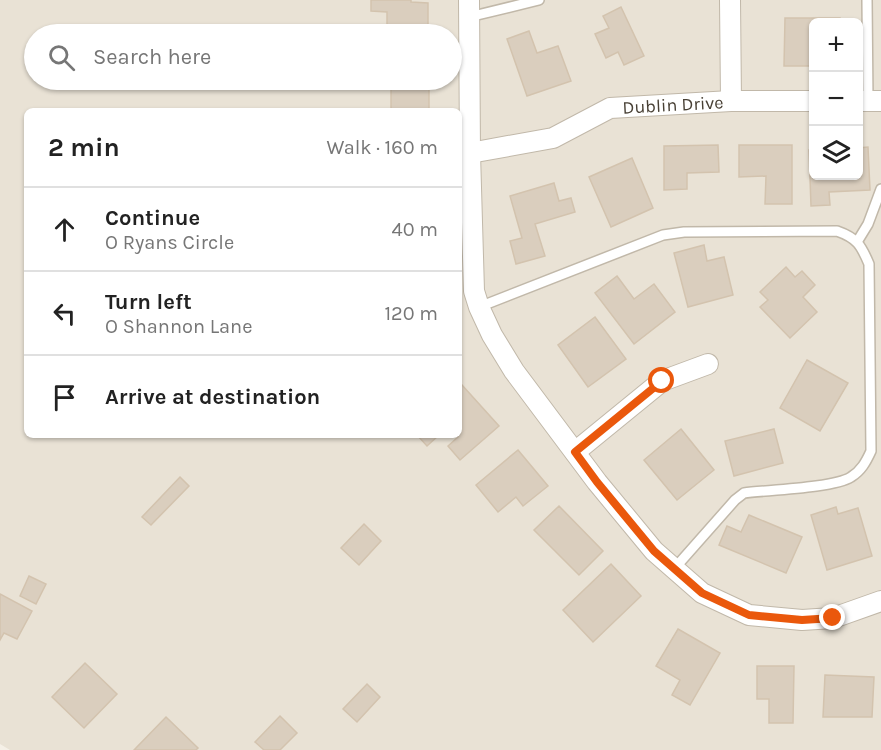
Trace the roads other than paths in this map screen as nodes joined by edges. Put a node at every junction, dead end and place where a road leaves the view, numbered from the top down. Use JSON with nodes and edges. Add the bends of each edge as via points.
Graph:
{"nodes":[{"id":1,"x":538,"y":0,"type":"edge"},
{"id":2,"x":730,"y":0,"type":"edge"},
{"id":3,"x":867,"y":0,"type":"edge"},
{"id":4,"x":469,"y":9,"type":"edge"},
{"id":5,"x":731,"y":101,"type":"junction"},
{"id":6,"x":809,"y":101,"type":"edge"},
{"id":7,"x":869,"y":101,"type":"edge"},
{"id":8,"x":470,"y":153,"type":"junction"},
{"id":9,"x":881,"y":189,"type":"edge"},
{"id":10,"x":857,"y":242,"type":"junction"},
{"id":11,"x":479,"y":307,"type":"junction"},
{"id":12,"x":708,"y":364,"type":"dead end"},
{"id":13,"x":575,"y":452,"type":"junction"},
{"id":14,"x":674,"y":569,"type":"junction"},
{"id":15,"x":881,"y":601,"type":"edge"}],
"edges":[{"from":1,"to":4,"type":"lane"},
{"from":2,"to":5,"type":"street"},
{"from":3,"to":7,"type":"lane"},
{"from":4,"to":8,"type":"street"},
{"from":5,"to":6,"type":"street","name":"Dublin Drive"},
{"from":5,"to":8,"type":"street","name":"Dublin Drive","via":[[610,108],[553,138]]},
{"from":8,"to":11,"type":"street","via":[[474,291]]},
{"from":9,"to":10,"type":"lane"},
{"from":10,"to":11,"type":"lane","via":[[837,231],[663,235]]},
{"from":10,"to":14,"type":"lane","via":[[869,264],[871,452],[864,466],[850,478],[828,484],[744,493]]},
{"from":11,"to":13,"type":"street","via":[[514,371]]},
{"from":12,"to":13,"type":"street","via":[[662,381]]},
{"from":13,"to":14,"type":"street","via":[[654,551]]},
{"from":14,"to":15,"type":"street","via":[[702,593],[749,615],[802,620],[833,618]]}]}
